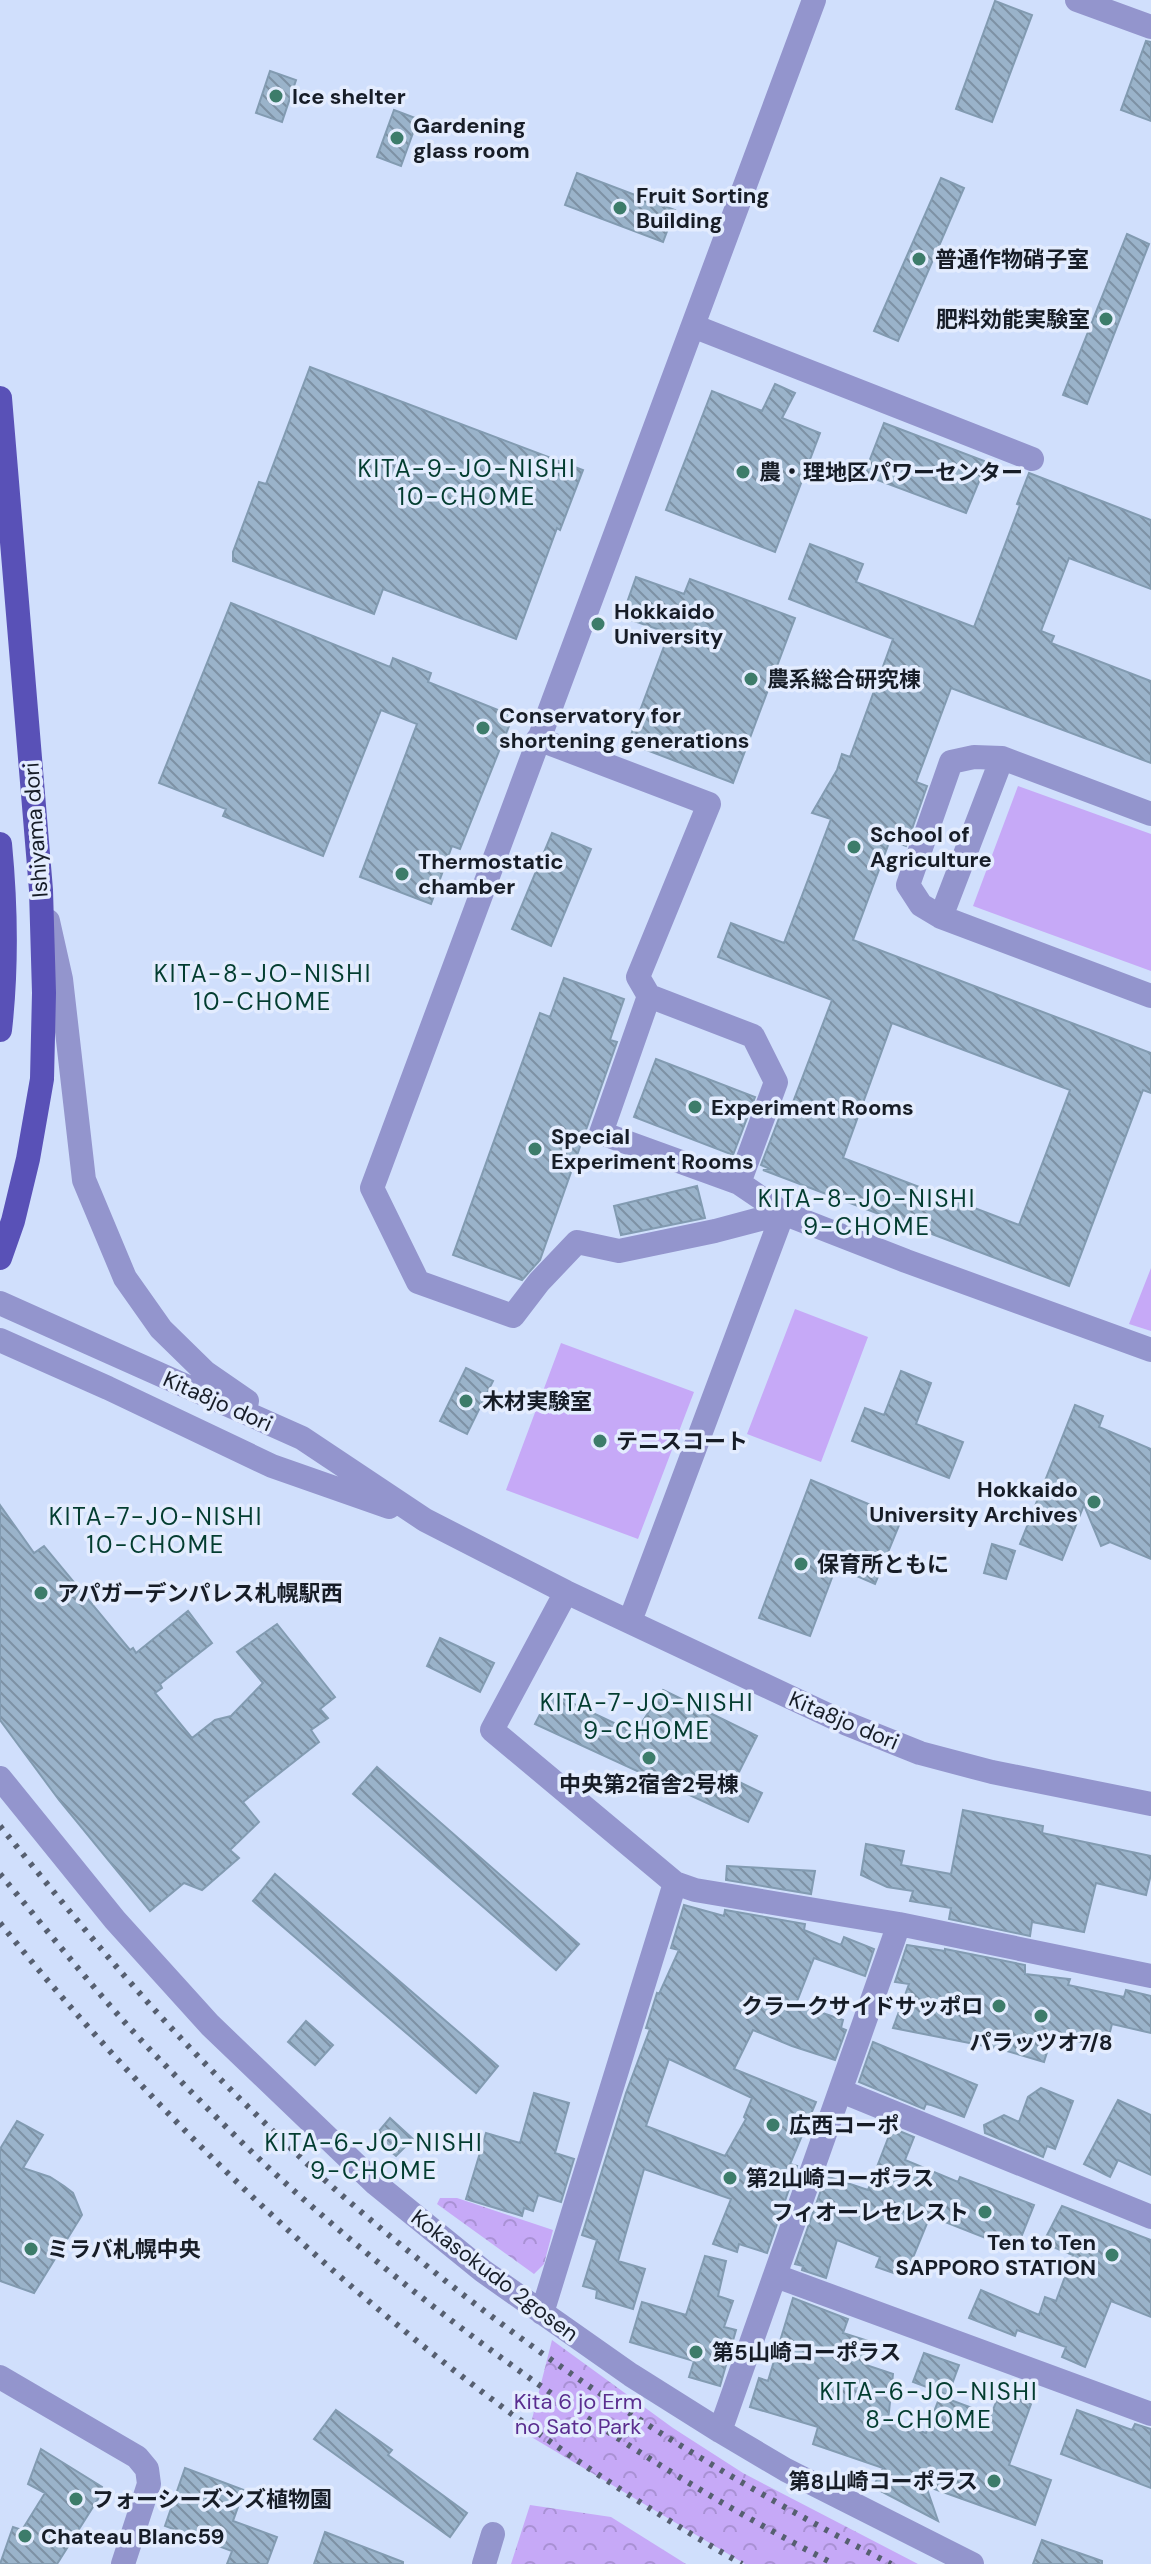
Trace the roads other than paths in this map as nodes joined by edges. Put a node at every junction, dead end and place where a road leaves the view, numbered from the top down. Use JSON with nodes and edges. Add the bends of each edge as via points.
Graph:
{"nodes":[{"id":1,"x":814,"y":0,"type":"edge"},
{"id":2,"x":1077,"y":0,"type":"edge"},
{"id":3,"x":1151,"y":27,"type":"edge"},
{"id":4,"x":693,"y":326,"type":"junction"},
{"id":5,"x":0,"y":398,"type":"edge"},
{"id":6,"x":1032,"y":459,"type":"dead end"},
{"id":7,"x":538,"y":739,"type":"junction"},
{"id":8,"x":1002,"y":758,"type":"junction"},
{"id":9,"x":1151,"y":814,"type":"edge"},
{"id":10,"x":0,"y":844,"type":"edge"},
{"id":11,"x":41,"y":890,"type":"junction"},
{"id":12,"x":941,"y":917,"type":"junction"},
{"id":13,"x":649,"y":996,"type":"junction"},
{"id":14,"x":1151,"y":996,"type":"edge"},
{"id":15,"x":0,"y":1030,"type":"edge"},
{"id":16,"x":739,"y":1183,"type":"junction"},
{"id":17,"x":783,"y":1213,"type":"junction"},
{"id":18,"x":0,"y":1258,"type":"edge"},
{"id":19,"x":0,"y":1303,"type":"edge"},
{"id":20,"x":0,"y":1340,"type":"edge"},
{"id":21,"x":1151,"y":1350,"type":"edge"},
{"id":22,"x":302,"y":1438,"type":"junction"},
{"id":23,"x":425,"y":1520,"type":"junction"},
{"id":24,"x":566,"y":1592,"type":"junction"},
{"id":25,"x":630,"y":1621,"type":"junction"},
{"id":26,"x":0,"y":1778,"type":"edge"},
{"id":27,"x":1151,"y":1804,"type":"edge"},
{"id":28,"x":675,"y":1883,"type":"junction"},
{"id":29,"x":899,"y":1924,"type":"junction"},
{"id":30,"x":1151,"y":1976,"type":"edge"},
{"id":31,"x":841,"y":2091,"type":"junction"},
{"id":32,"x":1151,"y":2217,"type":"edge"},
{"id":33,"x":776,"y":2276,"type":"junction"},
{"id":34,"x":542,"y":2313,"type":"junction"},
{"id":35,"x":0,"y":2377,"type":"edge"},
{"id":36,"x":1151,"y":2414,"type":"edge"},
{"id":37,"x":720,"y":2431,"type":"junction"},
{"id":38,"x":493,"y":2534,"type":"dead end"},
{"id":39,"x":123,"y":2564,"type":"edge"},
{"id":40,"x":484,"y":2564,"type":"edge"},
{"id":41,"x":972,"y":2564,"type":"edge"}],
"edges":[{"from":1,"to":4,"type":"street"},
{"from":2,"to":3,"type":"street"},
{"from":4,"to":6,"type":"street"},
{"from":4,"to":7,"type":"street"},
{"from":5,"to":11,"type":"main road","name":"Ishiyama dori"},
{"from":7,"to":13,"type":"street","via":[[709,804],[638,977]]},
{"from":7,"to":17,"type":"street","via":[[372,1188],[418,1282],[513,1316],[577,1242],[619,1251]]},
{"from":8,"to":9,"type":"street"},
{"from":8,"to":12,"type":"street"},
{"from":8,"to":12,"type":"street","via":[[951,762],[908,885],[921,905]]},
{"from":10,"to":15,"type":"main road","name":"Ishiyama dori","via":[[5,983]]},
{"from":11,"to":18,"type":"main road","name":"Ishiyama dori","via":[[42,1079],[28,1159]]},
{"from":11,"to":22,"type":"street","via":[[61,979],[84,1180],[125,1278],[161,1329],[205,1372]]},
{"from":12,"to":14,"type":"street"},
{"from":13,"to":16,"type":"street","via":[[753,1036],[776,1082]]},
{"from":13,"to":16,"type":"street","via":[[601,1133]]},
{"from":16,"to":17,"type":"street"},
{"from":17,"to":21,"type":"street"},
{"from":17,"to":25,"type":"street"},
{"from":19,"to":22,"type":"street","name":"Kita8jo dori"},
{"from":20,"to":23,"type":"street","name":"Kita8jo dori","via":[[272,1466]]},
{"from":22,"to":23,"type":"street","name":"Kita8jo dori"},
{"from":23,"to":24,"type":"street","name":"Kita8jo dori"},
{"from":24,"to":25,"type":"street","name":"Kita8jo dori"},
{"from":24,"to":28,"type":"street","via":[[492,1730]]},
{"from":25,"to":27,"type":"street","name":"Kita8jo dori","via":[[920,1753]]},
{"from":26,"to":34,"type":"street","name":"Kokasokudo 2gosen","via":[[115,1920],[210,2025],[376,2184]]},
{"from":28,"to":29,"type":"street"},
{"from":28,"to":34,"type":"street"},
{"from":29,"to":30,"type":"street"},
{"from":29,"to":31,"type":"street"},
{"from":31,"to":32,"type":"street"},
{"from":31,"to":33,"type":"street"},
{"from":33,"to":36,"type":"street"},
{"from":33,"to":37,"type":"street"},
{"from":34,"to":37,"type":"street","name":"Kokasokudo 2gosen"},
{"from":35,"to":39,"type":"street","via":[[137,2457],[147,2469],[149,2484]]},
{"from":37,"to":41,"type":"street","name":"Kokasokudo 2gosen"},
{"from":38,"to":40,"type":"street"}]}
